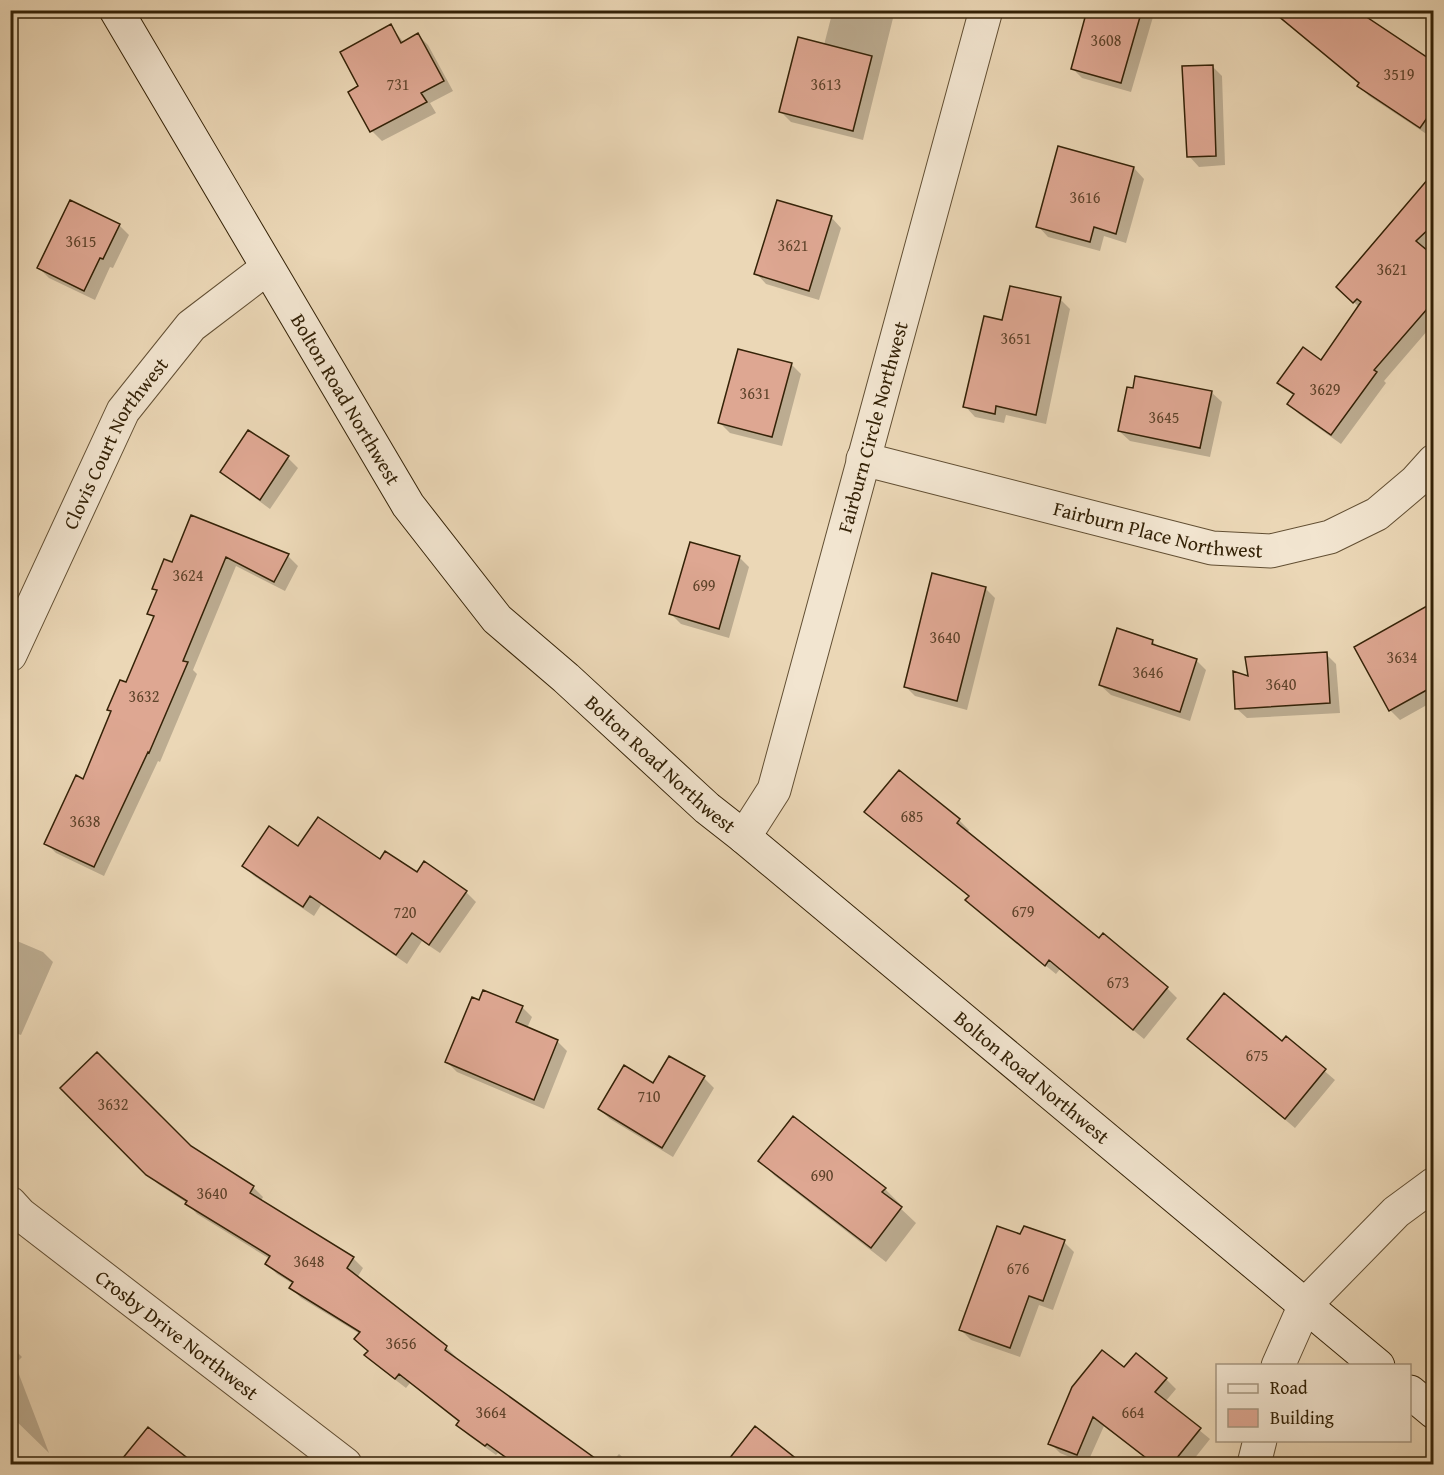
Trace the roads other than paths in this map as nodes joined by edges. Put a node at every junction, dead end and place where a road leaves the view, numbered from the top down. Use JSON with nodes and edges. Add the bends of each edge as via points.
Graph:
{"nodes":[{"id":1,"x":116,"y":10,"type":"edge"},
{"id":2,"x":986,"y":10,"type":"edge"},
{"id":3,"x":267,"y":268,"type":"junction"},
{"id":4,"x":863,"y":459,"type":"junction"},
{"id":5,"x":1434,"y":461,"type":"edge"},
{"id":6,"x":10,"y":655,"type":"edge"},
{"id":7,"x":744,"y":837,"type":"junction"},
{"id":8,"x":1434,"y":1184,"type":"edge"},
{"id":9,"x":10,"y":1203,"type":"edge"},
{"id":10,"x":1305,"y":1305,"type":"junction"},
{"id":11,"x":1278,"y":1364,"type":"edge"},
{"id":12,"x":1377,"y":1364,"type":"edge"},
{"id":13,"x":1411,"y":1393,"type":"edge"},
{"id":14,"x":1434,"y":1412,"type":"edge"},
{"id":15,"x":1260,"y":1442,"type":"edge"},
{"id":16,"x":339,"y":1463,"type":"edge"},
{"id":17,"x":1254,"y":1464,"type":"edge"}],
"edges":[{"from":1,"to":3,"type":"street","name":"Bolton Road Northwest"},
{"from":2,"to":4,"type":"street","name":"Fairburn Circle Northwest"},
{"from":3,"to":6,"type":"street","name":"Clovis Court Northwest","via":[[191,326],[123,411]]},
{"from":3,"to":7,"type":"street","name":"Bolton Road Northwest","via":[[408,505],[497,620]]},
{"from":4,"to":5,"type":"street","name":"Fairburn Place Northwest","via":[[1212,549],[1271,551],[1330,537],[1377,514]]},
{"from":4,"to":7,"type":"street","name":"Fairburn Circle Northwest","via":[[774,790]]},
{"from":7,"to":10,"type":"street","name":"Bolton Road Northwest"},
{"from":8,"to":10,"type":"street","via":[[1396,1212]]},
{"from":9,"to":16,"type":"street","name":"Crosby Drive Northwest"},
{"from":10,"to":11,"type":"street"},
{"from":10,"to":12,"type":"street","name":"Bolton Road Northwest"},
{"from":13,"to":14,"type":"street"},
{"from":15,"to":17,"type":"street"}]}
